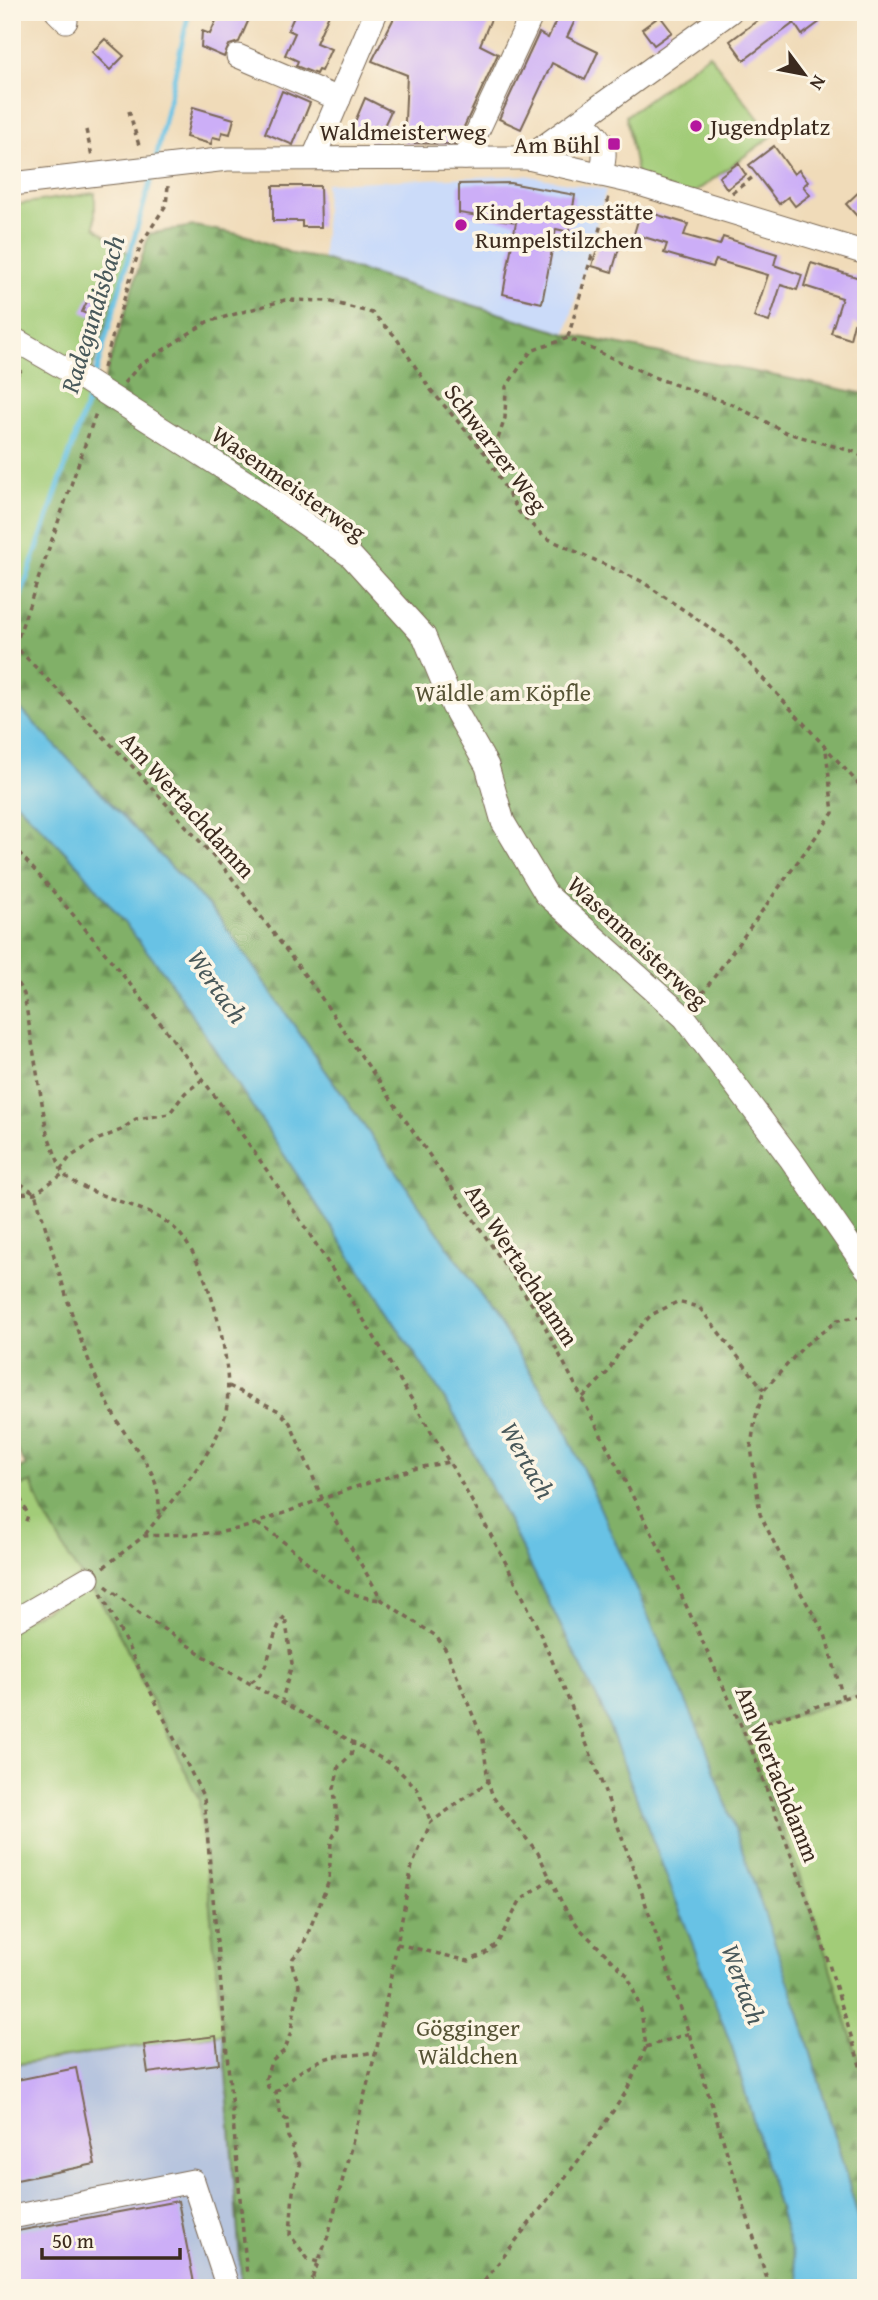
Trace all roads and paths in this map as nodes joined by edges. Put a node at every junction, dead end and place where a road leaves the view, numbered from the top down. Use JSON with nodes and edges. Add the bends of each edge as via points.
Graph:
{"nodes":[{"id":1,"x":376,"y":12,"type":"edge"},
{"id":2,"x":533,"y":12,"type":"edge"},
{"id":3,"x":730,"y":12,"type":"edge"},
{"id":4,"x":238,"y":56,"type":"dead end"},
{"id":5,"x":339,"y":99,"type":"junction"},
{"id":6,"x":129,"y":111,"type":"dead end"},
{"id":7,"x":582,"y":121,"type":"junction"},
{"id":8,"x":86,"y":130,"type":"dead end"},
{"id":9,"x":314,"y":157,"type":"junction"},
{"id":10,"x":465,"y":158,"type":"junction"},
{"id":11,"x":528,"y":158,"type":"junction"},
{"id":12,"x":156,"y":167,"type":"junction"},
{"id":13,"x":96,"y":174,"type":"junction"},
{"id":14,"x":608,"y":176,"type":"junction"},
{"id":15,"x":12,"y":184,"type":"edge"},
{"id":16,"x":866,"y":253,"type":"edge"},
{"id":17,"x":12,"y":338,"type":"edge"},
{"id":18,"x":568,"y":338,"type":"junction"},
{"id":19,"x":100,"y":390,"type":"junction"},
{"id":20,"x":485,"y":453,"type":"junction"},
{"id":21,"x":866,"y":459,"type":"edge"},
{"id":22,"x":13,"y":645,"type":"edge"},
{"id":23,"x":827,"y":748,"type":"junction"},
{"id":24,"x":866,"y":792,"type":"edge"},
{"id":25,"x":12,"y":845,"type":"edge"},
{"id":26,"x":12,"y":975,"type":"edge"},
{"id":27,"x":685,"y":1018,"type":"junction"},
{"id":28,"x":202,"y":1080,"type":"junction"},
{"id":29,"x":62,"y":1172,"type":"junction"},
{"id":30,"x":12,"y":1178,"type":"edge"},
{"id":31,"x":35,"y":1193,"type":"junction"},
{"id":32,"x":12,"y":1194,"type":"edge"},
{"id":33,"x":866,"y":1268,"type":"edge"},
{"id":34,"x":866,"y":1316,"type":"edge"},
{"id":35,"x":229,"y":1385,"type":"junction"},
{"id":36,"x":764,"y":1390,"type":"junction"},
{"id":37,"x":583,"y":1397,"type":"junction"},
{"id":38,"x":450,"y":1462,"type":"junction"},
{"id":39,"x":12,"y":1480,"type":"edge"},
{"id":40,"x":322,"y":1499,"type":"junction"},
{"id":41,"x":159,"y":1516,"type":"junction"},
{"id":42,"x":25,"y":1524,"type":"dead end"},
{"id":43,"x":257,"y":1524,"type":"junction"},
{"id":44,"x":144,"y":1536,"type":"junction"},
{"id":45,"x":88,"y":1578,"type":"junction"},
{"id":46,"x":382,"y":1600,"type":"junction"},
{"id":47,"x":12,"y":1622,"type":"edge"},
{"id":48,"x":250,"y":1683,"type":"junction"},
{"id":49,"x":866,"y":1691,"type":"edge"},
{"id":50,"x":843,"y":1698,"type":"junction"},
{"id":51,"x":282,"y":1700,"type":"junction"},
{"id":52,"x":354,"y":1743,"type":"junction"},
{"id":53,"x":750,"y":1745,"type":"junction"},
{"id":54,"x":488,"y":1782,"type":"junction"},
{"id":55,"x":431,"y":1822,"type":"junction"},
{"id":56,"x":551,"y":1878,"type":"junction"},
{"id":57,"x":397,"y":1944,"type":"junction"},
{"id":58,"x":690,"y":2033,"type":"junction"},
{"id":59,"x":646,"y":2047,"type":"junction"},
{"id":60,"x":375,"y":2051,"type":"junction"},
{"id":61,"x":866,"y":2085,"type":"edge"},
{"id":62,"x":276,"y":2092,"type":"junction"},
{"id":63,"x":12,"y":2217,"type":"edge"},
{"id":64,"x":318,"y":2262,"type":"junction"},
{"id":65,"x":313,"y":2276,"type":"junction"},
{"id":66,"x":228,"y":2288,"type":"edge"},
{"id":67,"x":248,"y":2288,"type":"edge"},
{"id":68,"x":306,"y":2288,"type":"edge"},
{"id":69,"x":314,"y":2288,"type":"edge"},
{"id":70,"x":479,"y":2288,"type":"edge"},
{"id":71,"x":769,"y":2288,"type":"edge"}],
"edges":[{"from":1,"to":5,"type":"street"},
{"from":2,"to":10,"type":"street"},
{"from":3,"to":7,"type":"street"},
{"from":4,"to":5,"type":"street"},
{"from":5,"to":9,"type":"street"},
{"from":6,"to":12,"type":"path"},
{"from":7,"to":11,"type":"street"},
{"from":7,"to":14,"type":"street","via":[[602,140]]},
{"from":8,"to":13,"type":"path"},
{"from":9,"to":10,"type":"street","name":"Waldmeisterweg"},
{"from":9,"to":12,"type":"street","name":"Waldmeisterweg"},
{"from":10,"to":11,"type":"street","name":"Waldmeisterweg"},
{"from":11,"to":14,"type":"street","name":"Waldmeisterweg"},
{"from":12,"to":13,"type":"street","name":"Waldmeisterweg"},
{"from":12,"to":19,"type":"path","via":[[166,205],[141,244]]},
{"from":13,"to":15,"type":"street","name":"Waldmeisterweg"},
{"from":14,"to":16,"type":"street","name":"Waldmeisterweg"},
{"from":14,"to":18,"type":"path"},
{"from":17,"to":19,"type":"street","name":"Wasenmeisterweg"},
{"from":18,"to":20,"type":"path","via":[[531,351],[506,387],[505,418],[497,442]]},
{"from":18,"to":21,"type":"path","via":[[656,378],[734,405],[787,433]]},
{"from":19,"to":20,"type":"path","name":"Schwarzer Weg","via":[[207,322],[285,300],[328,301],[372,313]]},
{"from":19,"to":22,"type":"path"},
{"from":19,"to":27,"type":"street","name":"Wasenmeisterweg","via":[[351,556],[424,636],[453,706],[487,766],[503,822],[546,894]]},
{"from":20,"to":23,"type":"path","name":"Schwarzer Weg","via":[[519,512],[544,537],[641,581],[728,640]]},
{"from":22,"to":37,"type":"path","name":"Am Wertachdamm","via":[[135,769],[237,885],[316,990],[538,1313]]},
{"from":23,"to":24,"type":"path","name":"Schwarzer Weg"},
{"from":23,"to":27,"type":"path","via":[[833,813]]},
{"from":25,"to":28,"type":"path","via":[[85,925]]},
{"from":26,"to":29,"type":"path","via":[[24,994],[47,1133]]},
{"from":27,"to":33,"type":"street","name":"Wasenmeisterweg"},
{"from":28,"to":29,"type":"path","via":[[169,1114],[136,1119],[99,1139],[70,1157]]},
{"from":28,"to":38,"type":"path","via":[[355,1303]]},
{"from":29,"to":31,"type":"path"},
{"from":29,"to":35,"type":"path","via":[[174,1228],[199,1263],[214,1307]]},
{"from":30,"to":31,"type":"path"},
{"from":31,"to":32,"type":"path"},
{"from":31,"to":41,"type":"path","via":[[83,1347],[114,1416],[155,1474]]},
{"from":34,"to":36,"type":"path","via":[[838,1320],[805,1345]]},
{"from":35,"to":40,"type":"path","via":[[279,1410],[290,1423]]},
{"from":35,"to":41,"type":"path","via":[[223,1421],[202,1459]]},
{"from":36,"to":37,"type":"path","via":[[699,1307],[677,1303],[651,1315]]},
{"from":36,"to":50,"type":"path","via":[[751,1447],[760,1514],[825,1634]]},
{"from":37,"to":53,"type":"path","name":"Am Wertachdamm","via":[[662,1553]]},
{"from":38,"to":40,"type":"path"},
{"from":38,"to":58,"type":"path","via":[[495,1540],[543,1640],[640,1882]]},
{"from":39,"to":42,"type":"path","via":[[29,1516]]},
{"from":40,"to":43,"type":"path"},
{"from":40,"to":46,"type":"path"},
{"from":41,"to":44,"type":"path"},
{"from":43,"to":44,"type":"path","via":[[216,1533]]},
{"from":43,"to":46,"type":"path","via":[[287,1543],[326,1580],[351,1593]]},
{"from":44,"to":45,"type":"path"},
{"from":45,"to":47,"type":"street"},
{"from":45,"to":48,"type":"path"},
{"from":45,"to":67,"type":"path","via":[[100,1591],[204,1798]]},
{"from":46,"to":54,"type":"path","via":[[436,1636],[447,1652],[483,1740]]},
{"from":48,"to":51,"type":"path"},
{"from":48,"to":51,"type":"path","via":[[264,1670],[285,1616],[292,1664]]},
{"from":49,"to":50,"type":"path"},
{"from":50,"to":53,"type":"path","via":[[764,1723],[754,1732]]},
{"from":51,"to":52,"type":"path"},
{"from":52,"to":55,"type":"path","via":[[393,1765],[417,1788]]},
{"from":52,"to":62,"type":"path","via":[[351,1755],[339,1766],[334,1789],[338,1827],[331,1841],[329,1881],[302,1948],[293,1958],[299,1985],[292,2031],[266,2078],[268,2087]]},
{"from":53,"to":61,"type":"path","name":"Am Wertachdamm","via":[[816,1922]]},
{"from":54,"to":55,"type":"path"},
{"from":54,"to":56,"type":"path","via":[[493,1797],[538,1853]]},
{"from":55,"to":57,"type":"path","via":[[412,1866]]},
{"from":56,"to":57,"type":"path","via":[[520,1901],[497,1944],[469,1961]]},
{"from":56,"to":59,"type":"path","via":[[580,1929],[628,1976],[641,2010]]},
{"from":57,"to":60,"type":"path"},
{"from":58,"to":59,"type":"path"},
{"from":58,"to":71,"type":"path"},
{"from":59,"to":70,"type":"path","via":[[626,2092],[589,2148]]},
{"from":60,"to":62,"type":"path","via":[[310,2065]]},
{"from":60,"to":64,"type":"path"},
{"from":62,"to":64,"type":"path","via":[[291,2149],[300,2165],[290,2235],[308,2259]]},
{"from":63,"to":66,"type":"street","via":[[193,2181]]},
{"from":64,"to":65,"type":"path"},
{"from":65,"to":68,"type":"path"},
{"from":65,"to":69,"type":"path"}]}
